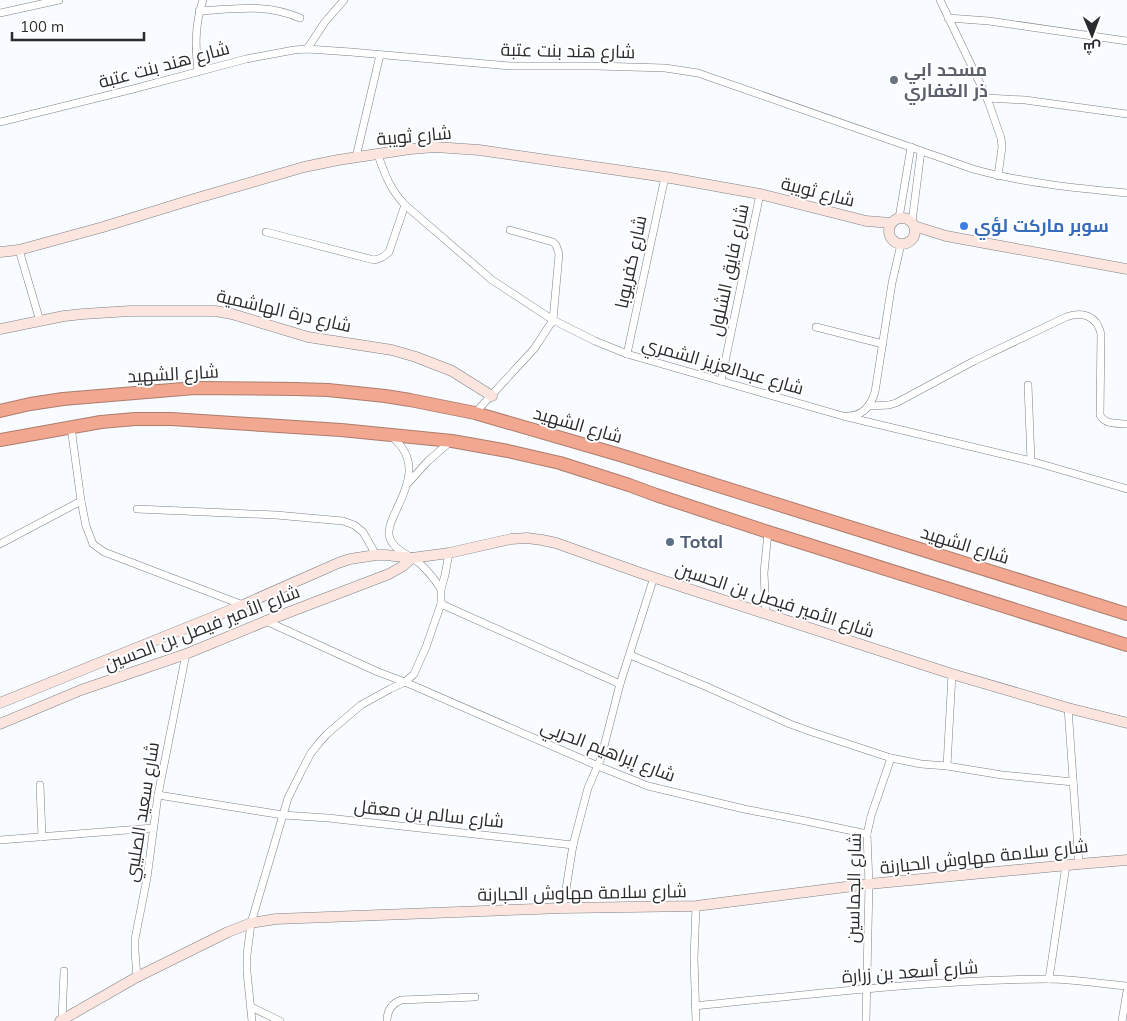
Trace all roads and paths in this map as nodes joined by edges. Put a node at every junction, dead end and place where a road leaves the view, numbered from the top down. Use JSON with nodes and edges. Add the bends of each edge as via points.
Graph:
{"nodes":[{"id":1,"x":59,"y":0,"type":"edge"},
{"id":2,"x":203,"y":0,"type":"edge"},
{"id":3,"x":344,"y":0,"type":"edge"},
{"id":4,"x":940,"y":0,"type":"edge"},
{"id":5,"x":199,"y":11,"type":"junction"},
{"id":6,"x":0,"y":13,"type":"edge"},
{"id":7,"x":300,"y":18,"type":"dead end"},
{"id":8,"x":948,"y":18,"type":"junction"},
{"id":9,"x":1127,"y":41,"type":"edge"},
{"id":10,"x":307,"y":49,"type":"junction"},
{"id":11,"x":380,"y":55,"type":"junction"},
{"id":12,"x":198,"y":71,"type":"junction"},
{"id":13,"x":987,"y":98,"type":"junction"},
{"id":14,"x":1127,"y":114,"type":"edge"},
{"id":15,"x":0,"y":122,"type":"edge"},
{"id":16,"x":911,"y":147,"type":"junction"},
{"id":17,"x":921,"y":150,"type":"junction"},
{"id":18,"x":378,"y":155,"type":"junction"},
{"id":19,"x":356,"y":157,"type":"junction"},
{"id":20,"x":998,"y":176,"type":"junction"},
{"id":21,"x":665,"y":177,"type":"junction"},
{"id":22,"x":1127,"y":193,"type":"edge"},
{"id":23,"x":760,"y":194,"type":"junction"},
{"id":24,"x":405,"y":205,"type":"junction"},
{"id":25,"x":866,"y":221,"type":"junction"},
{"id":26,"x":895,"y":221,"type":"junction"},
{"id":27,"x":913,"y":224,"type":"junction"},
{"id":28,"x":510,"y":230,"type":"dead end"},
{"id":29,"x":266,"y":232,"type":"dead end"},
{"id":30,"x":890,"y":236,"type":"junction"},
{"id":31,"x":946,"y":236,"type":"junction"},
{"id":32,"x":913,"y":239,"type":"junction"},
{"id":33,"x":901,"y":244,"type":"junction"},
{"id":34,"x":18,"y":250,"type":"junction"},
{"id":35,"x":0,"y":252,"type":"edge"},
{"id":36,"x":1127,"y":269,"type":"edge"},
{"id":37,"x":553,"y":320,"type":"junction"},
{"id":38,"x":40,"y":321,"type":"junction"},
{"id":39,"x":816,"y":327,"type":"dead end"},
{"id":40,"x":0,"y":330,"type":"edge"},
{"id":41,"x":883,"y":344,"type":"junction"},
{"id":42,"x":627,"y":354,"type":"junction"},
{"id":43,"x":721,"y":382,"type":"junction"},
{"id":44,"x":1028,"y":385,"type":"dead end"},
{"id":45,"x":492,"y":396,"type":"junction"},
{"id":46,"x":869,"y":406,"type":"junction"},
{"id":47,"x":0,"y":411,"type":"edge"},
{"id":48,"x":475,"y":413,"type":"junction"},
{"id":49,"x":843,"y":416,"type":"junction"},
{"id":50,"x":1127,"y":424,"type":"edge"},
{"id":51,"x":71,"y":427,"type":"junction"},
{"id":52,"x":390,"y":436,"type":"junction"},
{"id":53,"x":0,"y":440,"type":"edge"},
{"id":54,"x":452,"y":441,"type":"junction"},
{"id":55,"x":1031,"y":460,"type":"junction"},
{"id":56,"x":407,"y":484,"type":"junction"},
{"id":57,"x":1127,"y":489,"type":"edge"},
{"id":58,"x":81,"y":501,"type":"junction"},
{"id":59,"x":137,"y":509,"type":"dead end"},
{"id":60,"x":768,"y":532,"type":"junction"},
{"id":61,"x":0,"y":544,"type":"edge"},
{"id":62,"x":448,"y":553,"type":"junction"},
{"id":63,"x":376,"y":555,"type":"junction"},
{"id":64,"x":412,"y":558,"type":"junction"},
{"id":65,"x":654,"y":578,"type":"junction"},
{"id":66,"x":441,"y":589,"type":"junction"},
{"id":67,"x":441,"y":604,"type":"junction"},
{"id":68,"x":243,"y":605,"type":"junction"},
{"id":69,"x":766,"y":614,"type":"junction"},
{"id":70,"x":1127,"y":614,"type":"edge"},
{"id":71,"x":266,"y":621,"type":"junction"},
{"id":72,"x":1127,"y":645,"type":"edge"},
{"id":73,"x":186,"y":654,"type":"junction"},
{"id":74,"x":630,"y":655,"type":"junction"},
{"id":75,"x":952,"y":674,"type":"junction"},
{"id":76,"x":405,"y":682,"type":"junction"},
{"id":77,"x":620,"y":684,"type":"junction"},
{"id":78,"x":0,"y":703,"type":"edge"},
{"id":79,"x":1068,"y":708,"type":"junction"},
{"id":80,"x":1127,"y":723,"type":"edge"},
{"id":81,"x":0,"y":724,"type":"edge"},
{"id":82,"x":891,"y":758,"type":"junction"},
{"id":83,"x":598,"y":766,"type":"junction"},
{"id":84,"x":947,"y":766,"type":"junction"},
{"id":85,"x":1073,"y":782,"type":"junction"},
{"id":86,"x":40,"y":785,"type":"dead end"},
{"id":87,"x":158,"y":795,"type":"junction"},
{"id":88,"x":283,"y":815,"type":"junction"},
{"id":89,"x":153,"y":828,"type":"junction"},
{"id":90,"x":867,"y":834,"type":"junction"},
{"id":91,"x":42,"y":837,"type":"junction"},
{"id":92,"x":0,"y":840,"type":"edge"},
{"id":93,"x":573,"y":844,"type":"junction"},
{"id":94,"x":1127,"y":860,"type":"edge"},
{"id":95,"x":1079,"y":864,"type":"junction"},
{"id":96,"x":1066,"y":865,"type":"junction"},
{"id":97,"x":869,"y":884,"type":"junction"},
{"id":98,"x":696,"y":906,"type":"junction"},
{"id":99,"x":563,"y":908,"type":"junction"},
{"id":100,"x":251,"y":923,"type":"junction"},
{"id":101,"x":64,"y":971,"type":"dead end"},
{"id":102,"x":137,"y":977,"type":"junction"},
{"id":103,"x":1049,"y":980,"type":"junction"},
{"id":104,"x":1127,"y":986,"type":"edge"},
{"id":105,"x":868,"y":989,"type":"junction"},
{"id":106,"x":1127,"y":991,"type":"edge"},
{"id":107,"x":475,"y":997,"type":"dead end"},
{"id":108,"x":695,"y":1006,"type":"junction"},
{"id":109,"x":251,"y":1007,"type":"junction"},
{"id":110,"x":61,"y":1020,"type":"edge"},
{"id":111,"x":252,"y":1021,"type":"edge"},
{"id":112,"x":280,"y":1021,"type":"edge"},
{"id":113,"x":387,"y":1021,"type":"edge"},
{"id":114,"x":696,"y":1021,"type":"edge"},
{"id":115,"x":866,"y":1021,"type":"edge"},
{"id":116,"x":1122,"y":1021,"type":"edge"}],
"edges":[{"from":1,"to":6,"type":"street"},
{"from":2,"to":5,"type":"street"},
{"from":3,"to":10,"type":"street"},
{"from":4,"to":8,"type":"street"},
{"from":5,"to":7,"type":"street","via":[[268,8]]},
{"from":5,"to":12,"type":"street","via":[[196,37]]},
{"from":8,"to":9,"type":"street"},
{"from":8,"to":13,"type":"street"},
{"from":10,"to":11,"type":"street","name":"شارع هند بنت عتبة"},
{"from":10,"to":12,"type":"street","name":"شارع هند بنت عتبة"},
{"from":11,"to":16,"type":"street","name":"شارع هند بنت عتبة","via":[[511,66],[665,68],[698,73]]},
{"from":11,"to":19,"type":"street"},
{"from":12,"to":15,"type":"street","name":"شارع هند بنت عتبة"},
{"from":13,"to":14,"type":"street"},
{"from":13,"to":20,"type":"street","via":[[1002,142]]},
{"from":16,"to":17,"type":"street","name":"شارع هند بنت عتبة"},
{"from":16,"to":26,"type":"street"},
{"from":17,"to":20,"type":"street","name":"شارع هند بنت عتبة"},
{"from":17,"to":27,"type":"street"},
{"from":18,"to":19,"type":"street","name":"شارع ثويبة"},
{"from":18,"to":21,"type":"street","name":"شارع ثويبة","via":[[410,149],[457,148]]},
{"from":18,"to":24,"type":"street","name":"شارع عبدالعزيز الشمري","via":[[389,184]]},
{"from":19,"to":34,"type":"street","name":"شارع ثويبة","via":[[304,167]]},
{"from":20,"to":22,"type":"street","name":"شارع هند بنت عتبة"},
{"from":21,"to":23,"type":"street","name":"شارع ثويبة"},
{"from":21,"to":42,"type":"street","name":"شارع كفريوبا"},
{"from":23,"to":25,"type":"street","name":"شارع ثويبة"},
{"from":23,"to":43,"type":"street","name":"شارع فايق الشلول"},
{"from":24,"to":29,"type":"street","via":[[389,252],[374,260]]},
{"from":24,"to":37,"type":"street","name":"شارع عبدالعزيز الشمري","via":[[492,280]]},
{"from":25,"to":26,"type":"street","name":"شارع ثويبة"},
{"from":25,"to":30,"type":"street","name":"شارع ثويبة"},
{"from":26,"to":27,"type":"street","via":[[904,218]]},
{"from":26,"to":30,"type":"street","via":[[889,227]]},
{"from":27,"to":31,"type":"street"},
{"from":27,"to":32,"type":"street","via":[[916,230]]},
{"from":28,"to":37,"type":"street","via":[[556,245],[559,254]]},
{"from":30,"to":33,"type":"street"},
{"from":31,"to":32,"type":"street"},
{"from":31,"to":36,"type":"street"},
{"from":32,"to":33,"type":"street"},
{"from":33,"to":41,"type":"street"},
{"from":34,"to":35,"type":"street","name":"شارع ثويبة"},
{"from":34,"to":38,"type":"street"},
{"from":37,"to":42,"type":"street","name":"شارع عبدالعزيز الشمري"},
{"from":37,"to":45,"type":"street","via":[[534,349]]},
{"from":38,"to":40,"type":"street","name":"شارع درة الهاشمية"},
{"from":38,"to":45,"type":"street","name":"شارع درة الهاشمية","via":[[106,312],[224,312],[308,337],[416,356],[452,371]]},
{"from":39,"to":41,"type":"street"},
{"from":41,"to":46,"type":"street","via":[[875,392]]},
{"from":42,"to":43,"type":"street","name":"شارع عبدالعزيز الشمري"},
{"from":43,"to":49,"type":"street","name":"شارع عبدالعزيز الشمري"},
{"from":44,"to":55,"type":"street"},
{"from":45,"to":48,"type":"street"},
{"from":46,"to":49,"type":"street","via":[[853,416]]},
{"from":46,"to":50,"type":"street","via":[[896,403],[1066,316],[1078,314],[1091,318],[1100,329],[1101,418]]},
{"from":47,"to":48,"type":"highway","name":"شارع الشهيد","via":[[63,399],[232,388],[361,393]]},
{"from":48,"to":70,"type":"highway","name":"شارع الشهيد","via":[[657,466]]},
{"from":49,"to":55,"type":"street","name":"شارع عبدالعزيز الشمري"},
{"from":51,"to":52,"type":"highway","via":[[101,422],[171,419]]},
{"from":51,"to":53,"type":"highway"},
{"from":51,"to":58,"type":"street"},
{"from":52,"to":54,"type":"highway"},
{"from":52,"to":56,"type":"street","via":[[399,443],[409,462]]},
{"from":54,"to":56,"type":"street"},
{"from":54,"to":60,"type":"highway","via":[[560,463]]},
{"from":55,"to":57,"type":"street","name":"شارع عبدالعزيز الشمري"},
{"from":56,"to":64,"type":"street","via":[[389,531],[395,546]]},
{"from":58,"to":61,"type":"street"},
{"from":58,"to":68,"type":"street","via":[[89,536],[100,550]]},
{"from":59,"to":63,"type":"street","via":[[343,521],[363,532]]},
{"from":60,"to":69,"type":"street","via":[[764,573]]},
{"from":60,"to":72,"type":"highway"},
{"from":62,"to":64,"type":"street","name":"شارع الأمير فيصل بن الحسين"},
{"from":62,"to":65,"type":"street","name":"شارع الأمير فيصل بن الحسين","via":[[511,538],[527,538],[556,543]]},
{"from":62,"to":66,"type":"street"},
{"from":63,"to":64,"type":"street","name":"شارع الأمير فيصل بن الحسين"},
{"from":63,"to":68,"type":"street","name":"شارع الأمير فيصل بن الحسين","via":[[332,565]]},
{"from":64,"to":66,"type":"street"},
{"from":64,"to":71,"type":"street","name":"شارع الأمير فيصل بن الحسين","via":[[389,574]]},
{"from":65,"to":69,"type":"street","name":"شارع الأمير فيصل بن الحسين"},
{"from":65,"to":74,"type":"street"},
{"from":66,"to":67,"type":"street"},
{"from":67,"to":76,"type":"street","via":[[420,663]]},
{"from":67,"to":77,"type":"street"},
{"from":68,"to":78,"type":"street","name":"شارع الأمير فيصل بن الحسين"},
{"from":69,"to":75,"type":"street","name":"شارع الأمير فيصل بن الحسين"},
{"from":71,"to":73,"type":"street","name":"شارع الأمير فيصل بن الحسين"},
{"from":71,"to":76,"type":"street","name":"شارع إبراهيم الحربي"},
{"from":73,"to":81,"type":"street","name":"شارع الأمير فيصل بن الحسين","via":[[81,690]]},
{"from":73,"to":87,"type":"street","name":"شارع سعيد الصليبي"},
{"from":74,"to":77,"type":"street"},
{"from":74,"to":82,"type":"street","via":[[771,716]]},
{"from":75,"to":79,"type":"street","name":"شارع الأمير فيصل بن الحسين"},
{"from":75,"to":84,"type":"street"},
{"from":76,"to":83,"type":"street","name":"شارع إبراهيم الحربي"},
{"from":76,"to":88,"type":"street","via":[[361,705],[323,738],[302,770]]},
{"from":77,"to":83,"type":"street"},
{"from":79,"to":80,"type":"street","name":"شارع الأمير فيصل بن الحسين"},
{"from":79,"to":85,"type":"street"},
{"from":82,"to":84,"type":"street"},
{"from":82,"to":90,"type":"street","name":"شارع الجماسين"},
{"from":83,"to":90,"type":"street","name":"شارع إبراهيم الحربي","via":[[648,786],[694,798]]},
{"from":83,"to":93,"type":"street","via":[[588,788]]},
{"from":84,"to":85,"type":"street","via":[[1002,776]]},
{"from":85,"to":95,"type":"street"},
{"from":86,"to":91,"type":"street"},
{"from":87,"to":88,"type":"street","name":"شارع سالم بن معقل"},
{"from":87,"to":89,"type":"street","name":"شارع سعيد الصليبي"},
{"from":88,"to":93,"type":"street","name":"شارع سالم بن معقل"},
{"from":88,"to":100,"type":"street"},
{"from":89,"to":91,"type":"street"},
{"from":89,"to":102,"type":"street","name":"شارع سعيد الصليبي","via":[[136,939]]},
{"from":90,"to":97,"type":"street","name":"شارع الجماسين"},
{"from":91,"to":92,"type":"street"},
{"from":93,"to":99,"type":"street"},
{"from":94,"to":95,"type":"street","name":"شارع سلامة مهاوش الحبارنة"},
{"from":95,"to":96,"type":"street","name":"شارع سلامة مهاوش الحبارنة"},
{"from":96,"to":97,"type":"street","name":"شارع سلامة مهاوش الحبارنة"},
{"from":96,"to":103,"type":"street"},
{"from":97,"to":98,"type":"street","name":"شارع سلامة مهاوش الحبارنة"},
{"from":97,"to":105,"type":"street","name":"شارع الجماسين"},
{"from":98,"to":99,"type":"street","name":"شارع سلامة مهاوش الحبارنة"},
{"from":98,"to":108,"type":"street"},
{"from":99,"to":100,"type":"street","name":"شارع سلامة مهاوش الحبارنة","via":[[276,919]]},
{"from":100,"to":102,"type":"street","name":"شارع سلامة مهاوش الحبارنة"},
{"from":100,"to":109,"type":"street","via":[[247,972]]},
{"from":101,"to":110,"type":"street"},
{"from":102,"to":110,"type":"street","name":"شارع سلامة مهاوش الحبارنة"},
{"from":103,"to":104,"type":"street","name":"شارع أسعد بن زرارة"},
{"from":103,"to":105,"type":"street","name":"شارع أسعد بن زرارة"},
{"from":105,"to":108,"type":"street","name":"شارع أسعد بن زرارة"},
{"from":105,"to":115,"type":"street","name":"شارع الجماسين"},
{"from":106,"to":116,"type":"street"},
{"from":107,"to":113,"type":"street","via":[[400,1000],[389,1009]]},
{"from":108,"to":114,"type":"street"},
{"from":109,"to":111,"type":"street"},
{"from":109,"to":112,"type":"street"}]}
